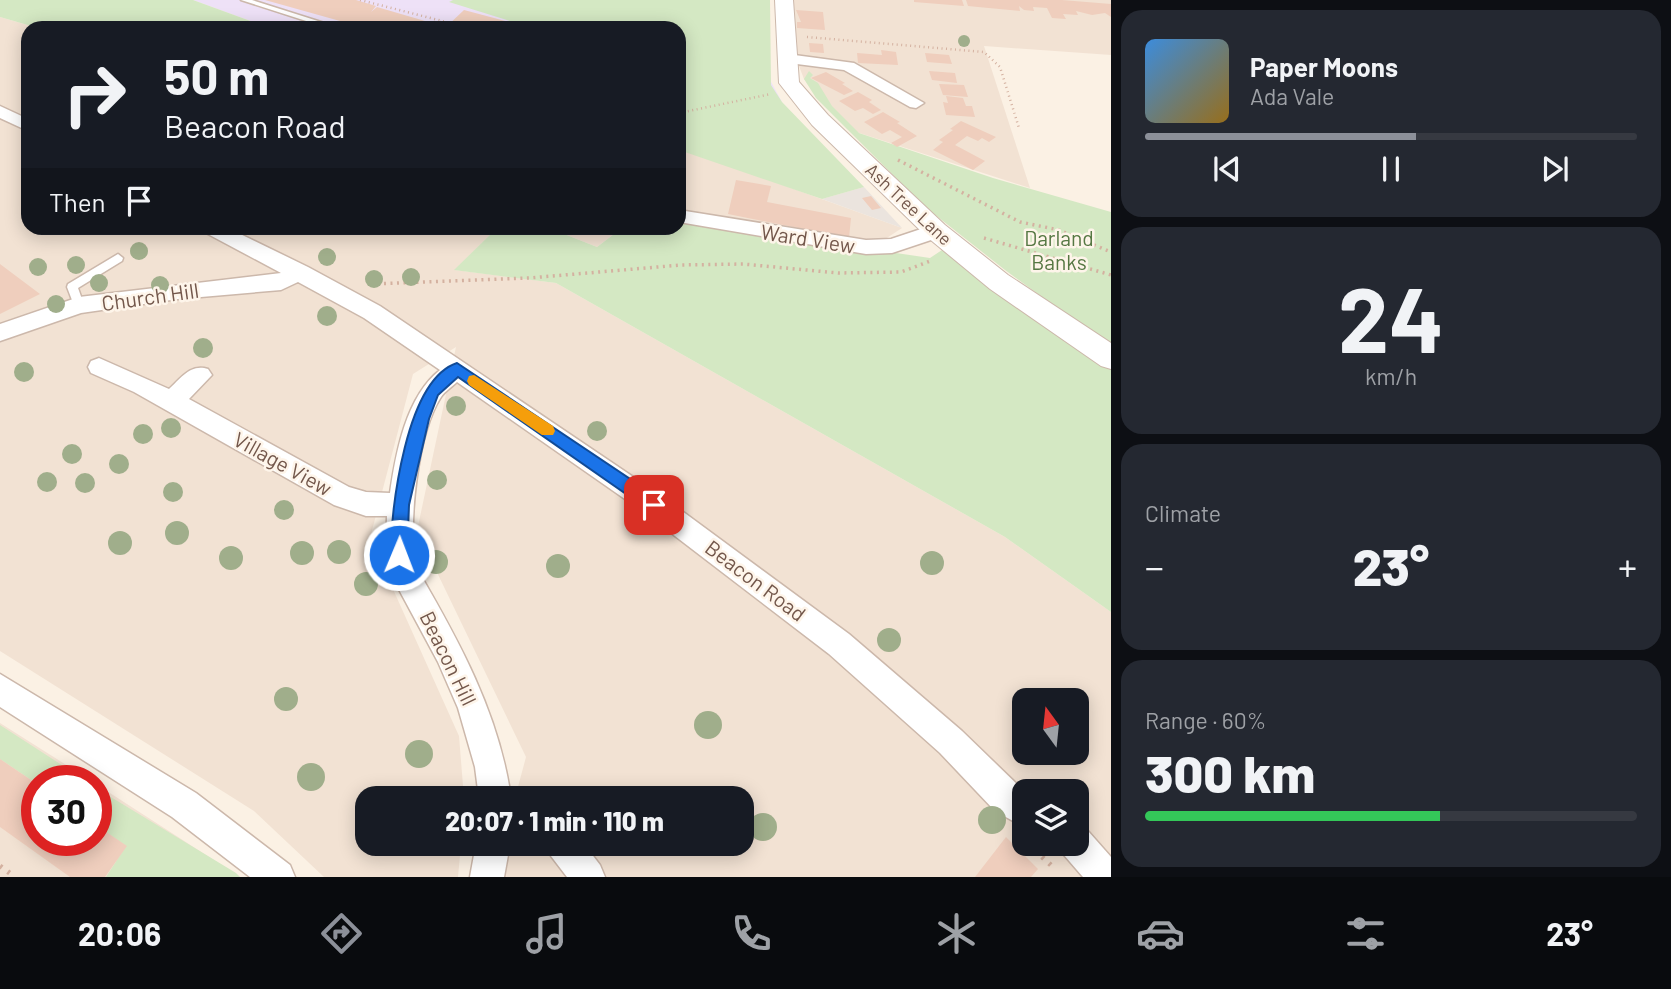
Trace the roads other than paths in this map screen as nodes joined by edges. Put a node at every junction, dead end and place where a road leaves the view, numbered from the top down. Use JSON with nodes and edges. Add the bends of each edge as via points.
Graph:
{"nodes":[{"id":1,"x":245,"y":0,"type":"edge"},
{"id":2,"x":784,"y":0,"type":"edge"},
{"id":3,"x":313,"y":21,"type":"edge"},
{"id":4,"x":786,"y":47,"type":"junction"},
{"id":5,"x":916,"y":103,"type":"dead end"},
{"id":6,"x":0,"y":111,"type":"edge"},
{"id":7,"x":21,"y":122,"type":"edge"},
{"id":8,"x":686,"y":217,"type":"edge"},
{"id":9,"x":936,"y":232,"type":"junction"},
{"id":10,"x":227,"y":235,"type":"edge"},
{"id":11,"x":118,"y":258,"type":"dead end"},
{"id":12,"x":301,"y":272,"type":"junction"},
{"id":13,"x":79,"y":305,"type":"junction"},
{"id":14,"x":0,"y":333,"type":"edge"},
{"id":15,"x":1111,"y":358,"type":"edge"},
{"id":16,"x":99,"y":367,"type":"dead end"},
{"id":17,"x":457,"y":369,"type":"junction"},
{"id":18,"x":200,"y":375,"type":"dead end"},
{"id":19,"x":172,"y":401,"type":"junction"},
{"id":20,"x":401,"y":505,"type":"junction"},
{"id":21,"x":0,"y":689,"type":"edge"},
{"id":22,"x":493,"y":786,"type":"edge"},
{"id":23,"x":1012,"y":802,"type":"edge"},
{"id":24,"x":491,"y":856,"type":"edge"},
{"id":25,"x":572,"y":856,"type":"edge"},
{"id":26,"x":1087,"y":856,"type":"edge"},
{"id":27,"x":278,"y":877,"type":"edge"},
{"id":28,"x":487,"y":877,"type":"edge"},
{"id":29,"x":588,"y":877,"type":"edge"},
{"id":30,"x":1106,"y":877,"type":"edge"}],
"edges":[{"from":1,"to":3,"type":"lane"},
{"from":2,"to":4,"type":"street","name":"Ash Tree Lane"},
{"from":4,"to":5,"type":"street","via":[[848,66]]},
{"from":4,"to":9,"type":"street","name":"Ash Tree Lane","via":[[789,83],[820,120]]},
{"from":6,"to":7,"type":"street"},
{"from":8,"to":9,"type":"street","name":"Ward View","via":[[866,247],[892,246]]},
{"from":9,"to":15,"type":"street","name":"Ash Tree Lane","via":[[999,282]]},
{"from":10,"to":12,"type":"street","name":"Beacon Road"},
{"from":11,"to":13,"type":"lane","via":[[72,287]]},
{"from":12,"to":13,"type":"street","name":"Church Hill","via":[[281,282]]},
{"from":12,"to":17,"type":"street","name":"Beacon Road","via":[[372,312]]},
{"from":13,"to":14,"type":"street","name":"Church Hill"},
{"from":16,"to":19,"type":"street","name":"Village View"},
{"from":17,"to":20,"type":"street","name":"Beacon Hill","via":[[428,398]]},
{"from":17,"to":23,"type":"street","name":"Beacon Road","via":[[792,606],[895,692]]},
{"from":18,"to":19,"type":"street"},
{"from":19,"to":20,"type":"street","name":"Village View","via":[[344,497],[366,504]]},
{"from":20,"to":22,"type":"street","name":"Beacon Hill","via":[[400,564],[468,689],[487,747]]},
{"from":21,"to":27,"type":"street","via":[[184,806]]},
{"from":24,"to":28,"type":"street"},
{"from":25,"to":29,"type":"street"},
{"from":26,"to":30,"type":"street"}]}
